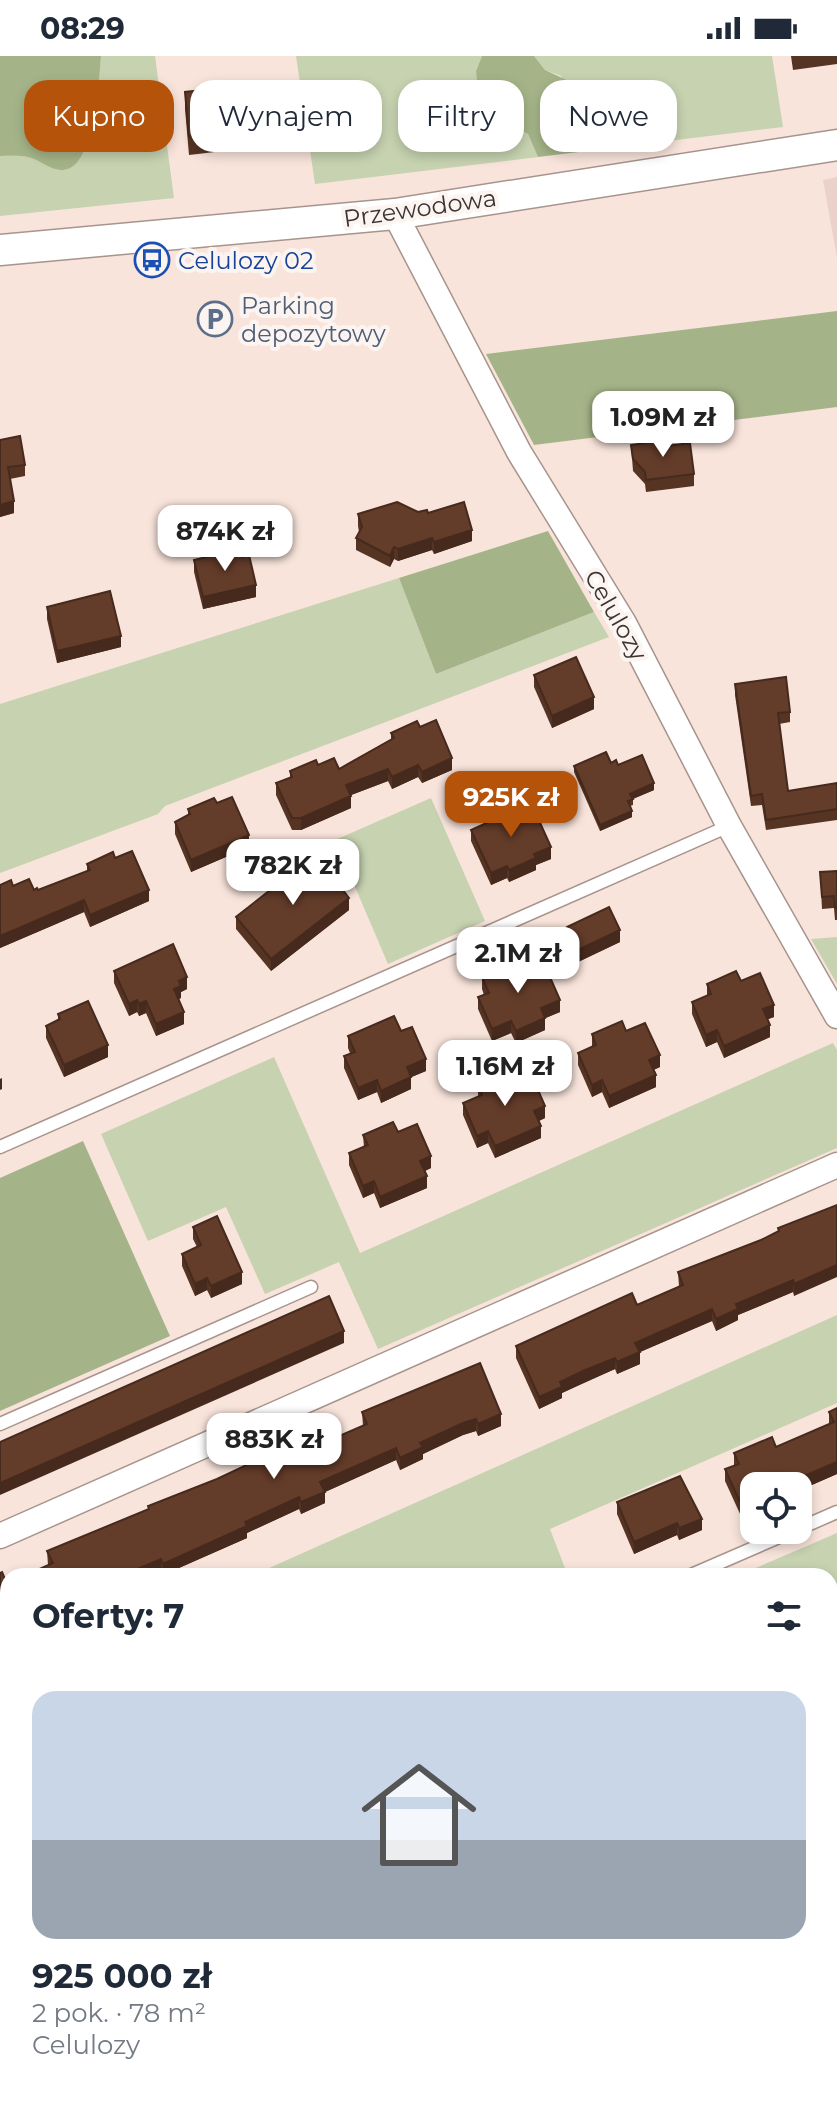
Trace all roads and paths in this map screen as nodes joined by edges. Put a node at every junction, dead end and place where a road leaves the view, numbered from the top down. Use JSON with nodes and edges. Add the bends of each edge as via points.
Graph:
{"nodes":[{"id":1,"x":837,"y":145,"type":"edge"},
{"id":2,"x":395,"y":214,"type":"junction"},
{"id":3,"x":0,"y":250,"type":"edge"},
{"id":4,"x":729,"y":826,"type":"junction"},
{"id":5,"x":837,"y":1016,"type":"edge"},
{"id":6,"x":0,"y":1147,"type":"edge"},
{"id":7,"x":837,"y":1165,"type":"edge"},
{"id":8,"x":311,"y":1287,"type":"dead end"},
{"id":9,"x":0,"y":1424,"type":"edge"},
{"id":10,"x":837,"y":1512,"type":"edge"},
{"id":11,"x":812,"y":1523,"type":"edge"},
{"id":12,"x":0,"y":1536,"type":"edge"},
{"id":13,"x":763,"y":1544,"type":"edge"},
{"id":14,"x":707,"y":1568,"type":"edge"}],
"edges":[{"from":1,"to":2,"type":"street","name":"Przewodowa"},
{"from":2,"to":3,"type":"street","name":"Przewodowa"},
{"from":2,"to":4,"type":"street","name":"Celulozy","via":[[519,452],[624,623]]},
{"from":4,"to":5,"type":"street","name":"Celulozy"},
{"from":4,"to":6,"type":"lane"},
{"from":7,"to":12,"type":"street"},
{"from":8,"to":9,"type":"lane"},
{"from":10,"to":11,"type":"lane"},
{"from":13,"to":14,"type":"lane"}]}
